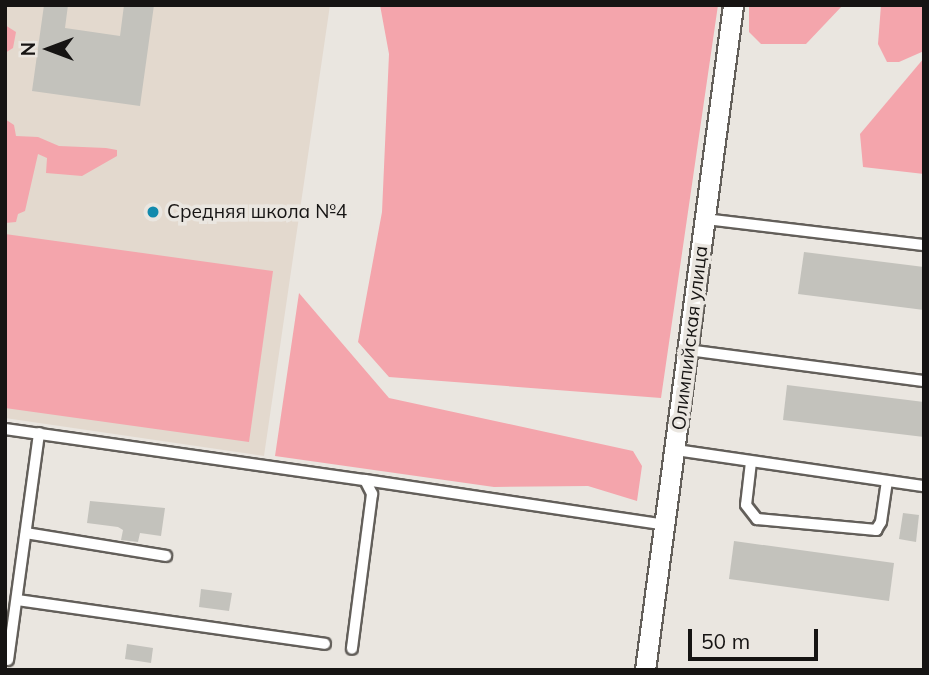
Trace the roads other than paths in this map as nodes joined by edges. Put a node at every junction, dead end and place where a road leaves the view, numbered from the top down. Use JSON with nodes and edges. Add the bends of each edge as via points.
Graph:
{"nodes":[{"id":1,"x":733,"y":5,"type":"edge"},
{"id":2,"x":705,"y":219,"type":"junction"},
{"id":3,"x":924,"y":245,"type":"edge"},
{"id":4,"x":688,"y":350,"type":"junction"},
{"id":5,"x":924,"y":381,"type":"edge"},
{"id":6,"x":5,"y":429,"type":"edge"},
{"id":7,"x":40,"y":433,"type":"junction"},
{"id":8,"x":676,"y":450,"type":"junction"},
{"id":9,"x":751,"y":462,"type":"junction"},
{"id":10,"x":365,"y":480,"type":"junction"},
{"id":11,"x":887,"y":481,"type":"junction"},
{"id":12,"x":924,"y":486,"type":"edge"},
{"id":13,"x":666,"y":525,"type":"junction"},
{"id":14,"x":26,"y":533,"type":"junction"},
{"id":15,"x":166,"y":556,"type":"dead end"},
{"id":16,"x":17,"y":600,"type":"junction"},
{"id":17,"x":325,"y":644,"type":"dead end"},
{"id":18,"x":352,"y":649,"type":"dead end"},
{"id":19,"x":8,"y":660,"type":"dead end"},
{"id":20,"x":645,"y":670,"type":"edge"}],
"edges":[{"from":1,"to":2,"type":"street","name":"Олимпийская улица"},
{"from":2,"to":3,"type":"lane"},
{"from":2,"to":4,"type":"street","name":"Олимпийская улица"},
{"from":4,"to":5,"type":"lane"},
{"from":4,"to":8,"type":"street","name":"Олимпийская улица"},
{"from":6,"to":7,"type":"lane"},
{"from":7,"to":10,"type":"lane"},
{"from":7,"to":14,"type":"lane"},
{"from":8,"to":9,"type":"lane"},
{"from":8,"to":13,"type":"street","name":"Олимпийская улица"},
{"from":9,"to":11,"type":"lane"},
{"from":9,"to":11,"type":"lane","via":[[746,505],[757,519],[876,530]]},
{"from":10,"to":13,"type":"lane"},
{"from":10,"to":18,"type":"lane","via":[[372,494]]},
{"from":11,"to":12,"type":"lane"},
{"from":13,"to":20,"type":"street","name":"Олимпийская улица"},
{"from":14,"to":15,"type":"lane"},
{"from":14,"to":16,"type":"lane"},
{"from":16,"to":17,"type":"lane"},
{"from":16,"to":19,"type":"lane"}]}
